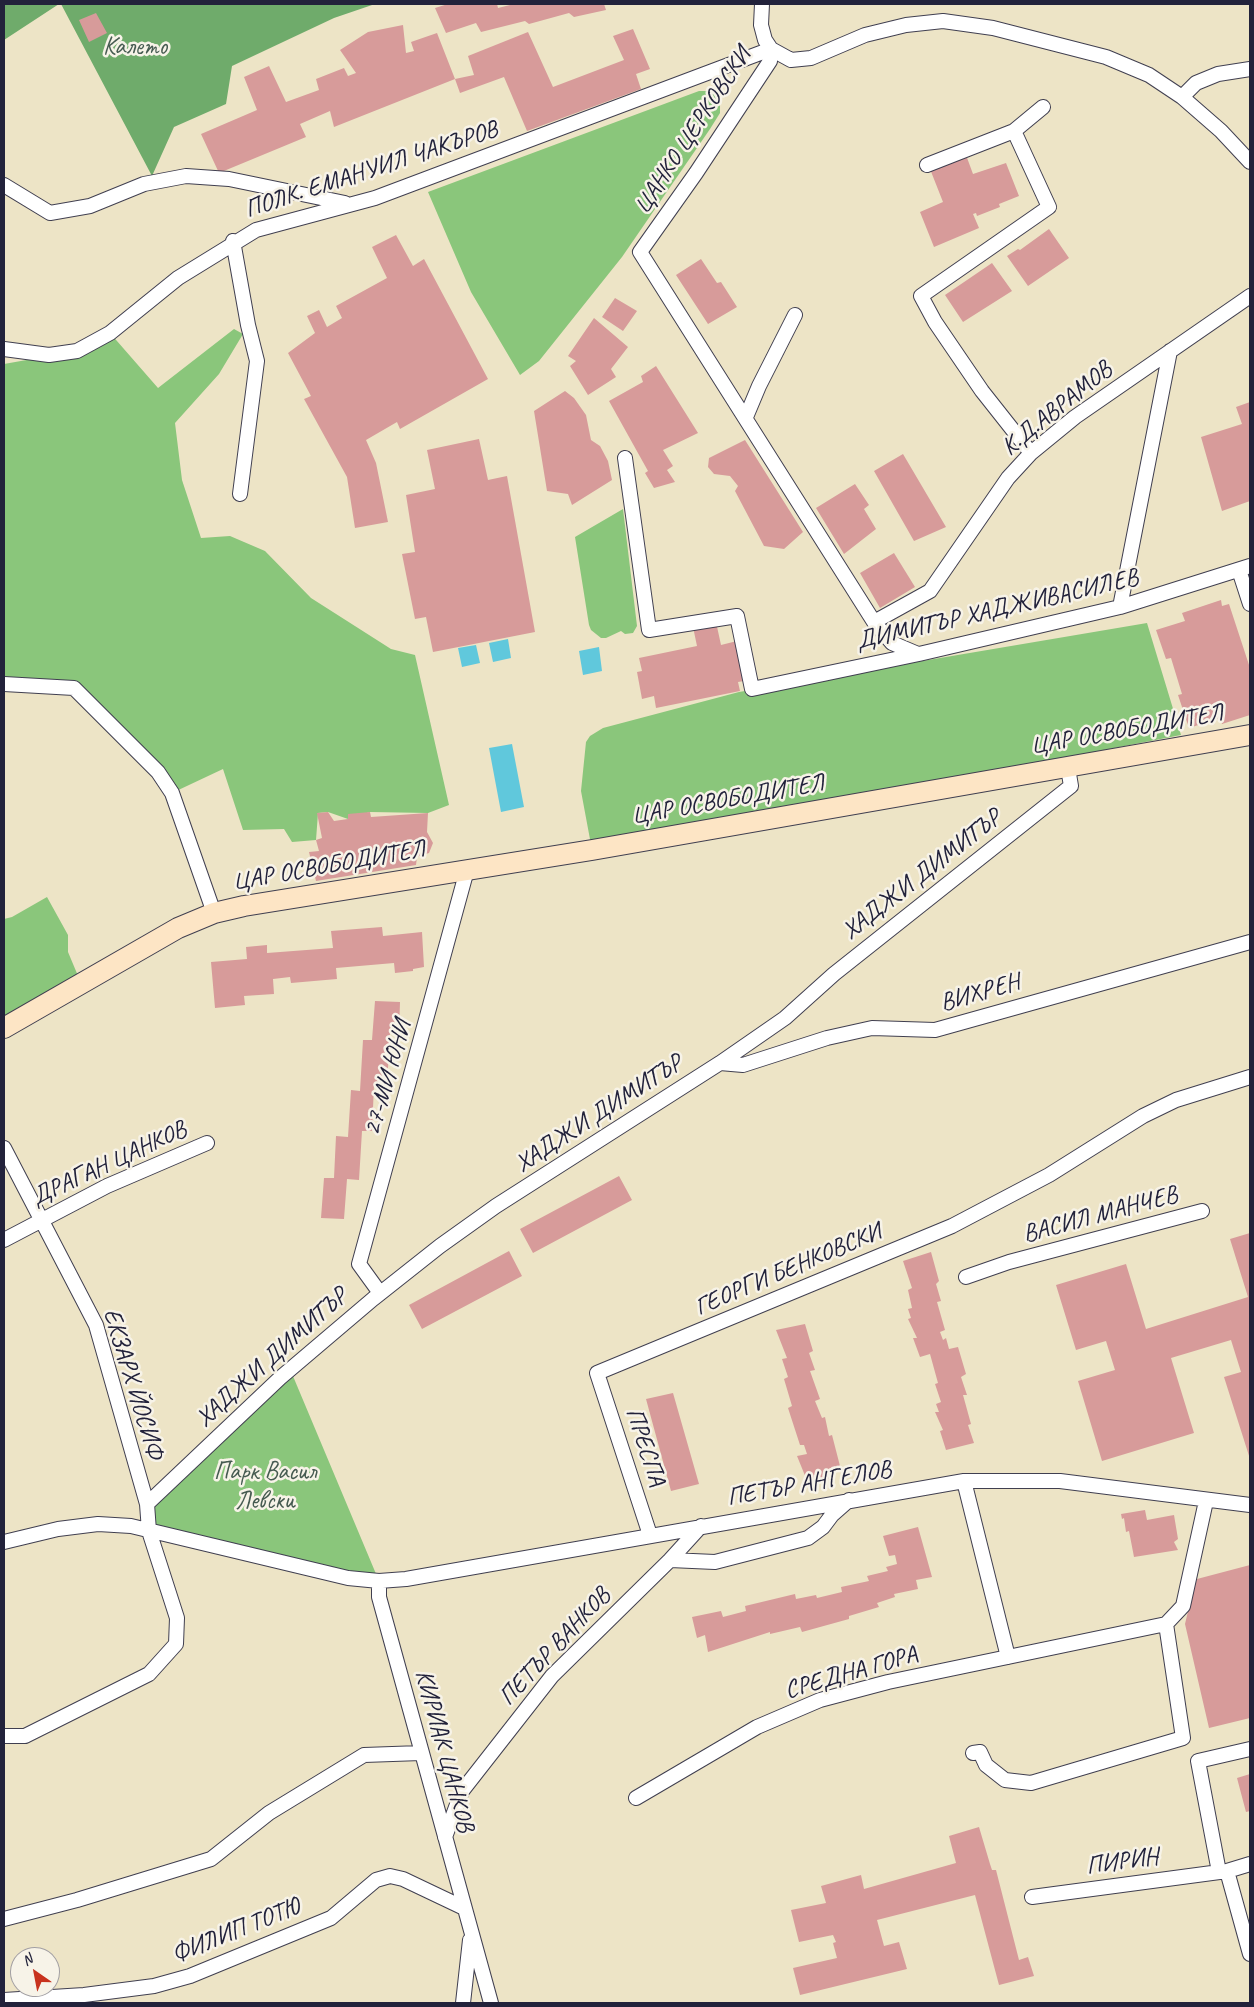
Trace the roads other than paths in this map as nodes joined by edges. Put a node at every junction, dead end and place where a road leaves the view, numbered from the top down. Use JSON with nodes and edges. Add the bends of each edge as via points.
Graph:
{"nodes":[{"id":1,"x":762,"y":4,"type":"edge"},
{"id":2,"x":771,"y":49,"type":"junction"},
{"id":3,"x":1250,"y":69,"type":"edge"},
{"id":4,"x":1182,"y":97,"type":"junction"},
{"id":5,"x":1043,"y":107,"type":"dead end"},
{"id":6,"x":1014,"y":131,"type":"junction"},
{"id":7,"x":1250,"y":162,"type":"edge"},
{"id":8,"x":927,"y":165,"type":"dead end"},
{"id":9,"x":4,"y":186,"type":"edge"},
{"id":10,"x":348,"y":204,"type":"junction"},
{"id":11,"x":233,"y":241,"type":"junction"},
{"id":12,"x":1250,"y":296,"type":"edge"},
{"id":13,"x":795,"y":315,"type":"dead end"},
{"id":14,"x":4,"y":350,"type":"edge"},
{"id":15,"x":1170,"y":351,"type":"junction"},
{"id":16,"x":49,"y":355,"type":"junction"},
{"id":17,"x":4,"y":358,"type":"edge"},
{"id":18,"x":746,"y":417,"type":"junction"},
{"id":19,"x":1031,"y":453,"type":"junction"},
{"id":20,"x":625,"y":458,"type":"dead end"},
{"id":21,"x":240,"y":494,"type":"dead end"},
{"id":22,"x":1245,"y":568,"type":"edge"},
{"id":23,"x":1250,"y":604,"type":"edge"},
{"id":24,"x":1120,"y":607,"type":"junction"},
{"id":25,"x":874,"y":622,"type":"junction"},
{"id":26,"x":919,"y":654,"type":"junction"},
{"id":27,"x":4,"y":684,"type":"edge"},
{"id":28,"x":1250,"y":735,"type":"edge"},
{"id":29,"x":1068,"y":768,"type":"junction"},
{"id":30,"x":467,"y":870,"type":"junction"},
{"id":31,"x":214,"y":913,"type":"junction"},
{"id":32,"x":1250,"y":942,"type":"edge"},
{"id":33,"x":4,"y":1028,"type":"edge"},
{"id":34,"x":720,"y":1064,"type":"junction"},
{"id":35,"x":1250,"y":1077,"type":"edge"},
{"id":36,"x":207,"y":1144,"type":"dead end"},
{"id":37,"x":4,"y":1148,"type":"edge"},
{"id":38,"x":1202,"y":1211,"type":"dead end"},
{"id":39,"x":40,"y":1219,"type":"junction"},
{"id":40,"x":4,"y":1240,"type":"edge"},
{"id":41,"x":966,"y":1277,"type":"dead end"},
{"id":42,"x":380,"y":1293,"type":"junction"},
{"id":43,"x":597,"y":1374,"type":"joint"},
{"id":44,"x":964,"y":1481,"type":"junction"},
{"id":45,"x":850,"y":1500,"type":"junction"},
{"id":46,"x":1206,"y":1501,"type":"junction"},
{"id":47,"x":147,"y":1504,"type":"junction"},
{"id":48,"x":1250,"y":1505,"type":"edge"},
{"id":49,"x":701,"y":1526,"type":"junction"},
{"id":50,"x":149,"y":1531,"type":"junction"},
{"id":51,"x":650,"y":1535,"type":"junction"},
{"id":52,"x":4,"y":1542,"type":"edge"},
{"id":53,"x":670,"y":1560,"type":"junction"},
{"id":54,"x":379,"y":1581,"type":"junction"},
{"id":55,"x":1166,"y":1624,"type":"junction"},
{"id":56,"x":1008,"y":1657,"type":"junction"},
{"id":57,"x":4,"y":1736,"type":"edge"},
{"id":58,"x":1250,"y":1749,"type":"edge"},
{"id":59,"x":421,"y":1753,"type":"junction"},
{"id":60,"x":973,"y":1753,"type":"dead end"},
{"id":61,"x":636,"y":1798,"type":"dead end"},
{"id":62,"x":445,"y":1838,"type":"junction"},
{"id":63,"x":1250,"y":1864,"type":"edge"},
{"id":64,"x":1223,"y":1871,"type":"junction"},
{"id":65,"x":1032,"y":1898,"type":"dead end"},
{"id":66,"x":464,"y":1908,"type":"junction"},
{"id":67,"x":4,"y":1919,"type":"edge"},
{"id":68,"x":471,"y":1932,"type":"junction"},
{"id":69,"x":1250,"y":1954,"type":"edge"},
{"id":70,"x":4,"y":2000,"type":"edge"},
{"id":71,"x":463,"y":2003,"type":"edge"},
{"id":72,"x":491,"y":2003,"type":"edge"}],
"edges":[{"from":1,"to":2,"type":"street","name":"ЦАНКО ЦЕРКОВСКИ","via":[[761,25]]},
{"from":2,"to":4,"type":"street","via":[[791,60],[811,58],[865,34],[944,21],[993,28],[1106,58],[1150,75]]},
{"from":2,"to":10,"type":"street","name":"ПОЛК. ЕМАНУИЛ ЧАКЪРОВ","via":[[375,198]]},
{"from":2,"to":18,"type":"street","name":"ЦАНКО ЦЕРКОВСКИ","via":[[770,61],[640,252]]},
{"from":3,"to":4,"type":"street","via":[[1218,74],[1196,83]]},
{"from":4,"to":7,"type":"street"},
{"from":5,"to":6,"type":"street"},
{"from":6,"to":8,"type":"street"},
{"from":6,"to":19,"type":"street","via":[[1048,207],[921,296],[982,391]]},
{"from":9,"to":10,"type":"street","via":[[50,213],[90,206],[144,184],[186,176],[229,179]]},
{"from":10,"to":11,"type":"street","name":"ПОЛК. ЕМАНУИЛ ЧАКЪРОВ","via":[[256,230]]},
{"from":11,"to":16,"type":"street","name":"ПОЛК. ЕМАНУИЛ ЧАКЪРОВ","via":[[178,278],[110,334],[77,351]]},
{"from":11,"to":21,"type":"street","via":[[257,361]]},
{"from":12,"to":15,"type":"street","name":"К.Д.АВРАМОВ"},
{"from":13,"to":18,"type":"street"},
{"from":14,"to":16,"type":"street","name":"ПОЛК. ЕМАНУИЛ ЧАКЪРОВ"},
{"from":15,"to":19,"type":"street","name":"К.Д.АВРАМОВ","via":[[1075,417]]},
{"from":15,"to":24,"type":"street"},
{"from":16,"to":17,"type":"street"},
{"from":18,"to":25,"type":"street"},
{"from":19,"to":25,"type":"street","name":"К.Д.АВРАМОВ","via":[[1008,478],[930,591]]},
{"from":20,"to":26,"type":"street","name":"ДИМИТЪР ХАДЖИВАСИЛЕВ","via":[[648,630],[737,616],[752,689]]},
{"from":22,"to":23,"type":"street"},
{"from":22,"to":24,"type":"street","name":"ДИМИТЪР ХАДЖИВАСИЛЕВ"},
{"from":24,"to":26,"type":"street","name":"ДИМИТЪР ХАДЖИВАСИЛЕВ"},
{"from":25,"to":26,"type":"street","via":[[892,643]]},
{"from":27,"to":31,"type":"street","via":[[74,688],[158,772],[172,793]]},
{"from":28,"to":29,"type":"street","name":"ЦАР ОСВОБОДИТЕЛ"},
{"from":29,"to":30,"type":"street","name":"ЦАР ОСВОБОДИТЕЛ"},
{"from":29,"to":34,"type":"street","name":"ХАДЖИ ДИМИТЪР","via":[[1071,786],[834,974],[785,1018]]},
{"from":30,"to":31,"type":"street","name":"ЦАР ОСВОБОДИТЕЛ"},
{"from":30,"to":42,"type":"street","name":"27-МИ ЮНИ","via":[[359,1264]]},
{"from":31,"to":33,"type":"street","name":"ЦАР ОСВОБОДИТЕЛ","via":[[178,928]]},
{"from":32,"to":34,"type":"street","name":"ВИХРЕН","via":[[935,1030],[872,1028],[827,1038],[743,1065]]},
{"from":34,"to":42,"type":"street","name":"ХАДЖИ ДИМИТЪР","via":[[496,1206]]},
{"from":35,"to":43,"type":"street","name":"ГЕОРГИ БЕНКОВСКИ","via":[[1176,1100],[1143,1116],[1049,1175],[952,1226]]},
{"from":36,"to":39,"type":"street","name":"ДРАГАН ЦАНКОВ","via":[[107,1186]]},
{"from":37,"to":39,"type":"street","name":"ЕКЗАРХ ЙОСИФ"},
{"from":38,"to":41,"type":"street","name":"ВАСИЛ МАНЧЕВ","via":[[1009,1262]]},
{"from":39,"to":40,"type":"street","name":"ДРАГАН ЦАНКОВ"},
{"from":39,"to":47,"type":"street","name":"ЕКЗАРХ ЙОСИФ","via":[[96,1325]]},
{"from":42,"to":47,"type":"street","name":"ХАДЖИ ДИМИТЪР","via":[[280,1378]]},
{"from":43,"to":51,"type":"street","name":"ПРЕСПА"},
{"from":44,"to":45,"type":"street","name":"ПЕТЪР АНГЕЛОВ"},
{"from":44,"to":46,"type":"street","name":"ПЕТЪР АНГЕЛОВ","via":[[1060,1481]]},
{"from":44,"to":56,"type":"street"},
{"from":45,"to":49,"type":"street","name":"ПЕТЪР АНГЕЛОВ"},
{"from":45,"to":53,"type":"street","via":[[808,1538],[715,1562]]},
{"from":46,"to":48,"type":"street","name":"ПЕТЪР АНГЕЛОВ"},
{"from":46,"to":55,"type":"street","via":[[1183,1606]]},
{"from":47,"to":50,"type":"street","name":"ЕКЗАРХ ЙОСИФ"},
{"from":49,"to":51,"type":"street","name":"ПЕТЪР АНГЕЛОВ"},
{"from":49,"to":53,"type":"street","name":"ПЕТЪР ВАНКОВ"},
{"from":50,"to":52,"type":"street","name":"ПЕТЪР АНГЕЛОВ","via":[[131,1526],[98,1524],[58,1529]]},
{"from":50,"to":54,"type":"street","name":"ПЕТЪР АНГЕЛОВ","via":[[348,1578]]},
{"from":50,"to":57,"type":"street","name":"ЕКЗАРХ ЙОСИФ","via":[[177,1618],[176,1644],[149,1674],[25,1736]]},
{"from":51,"to":54,"type":"street","name":"ПЕТЪР АНГЕЛОВ","via":[[406,1579]]},
{"from":53,"to":62,"type":"street","name":"ПЕТЪР ВАНКОВ","via":[[552,1676],[462,1791]]},
{"from":54,"to":59,"type":"street","name":"КИРИАК ЦАНКОВ","via":[[379,1597]]},
{"from":55,"to":56,"type":"street","name":"СРЕДНА ГОРА"},
{"from":55,"to":60,"type":"street","via":[[1183,1738],[1031,1783],[1005,1780],[986,1765],[980,1752]]},
{"from":56,"to":61,"type":"street","name":"СРЕДНА ГОРА","via":[[820,1700],[756,1728]]},
{"from":58,"to":64,"type":"street","via":[[1198,1761]]},
{"from":59,"to":62,"type":"street","name":"КИРИАК ЦАНКОВ"},
{"from":59,"to":67,"type":"street","via":[[364,1755],[269,1813],[211,1859]]},
{"from":62,"to":66,"type":"street","name":"КИРИАК ЦАНКОВ"},
{"from":63,"to":64,"type":"street","name":"ПИРИН"},
{"from":64,"to":65,"type":"street","name":"ПИРИН"},
{"from":64,"to":69,"type":"street"},
{"from":66,"to":68,"type":"street","name":"КИРИАК ЦАНКОВ"},
{"from":66,"to":70,"type":"street","name":"ФИЛИП ТОТЮ","via":[[390,1876],[376,1880],[331,1918],[190,1976],[154,1986]]},
{"from":68,"to":71,"type":"street","name":"КИРИАК ЦАНКОВ"},
{"from":68,"to":72,"type":"street","name":"КИРИАК ЦАНКОВ"}]}
